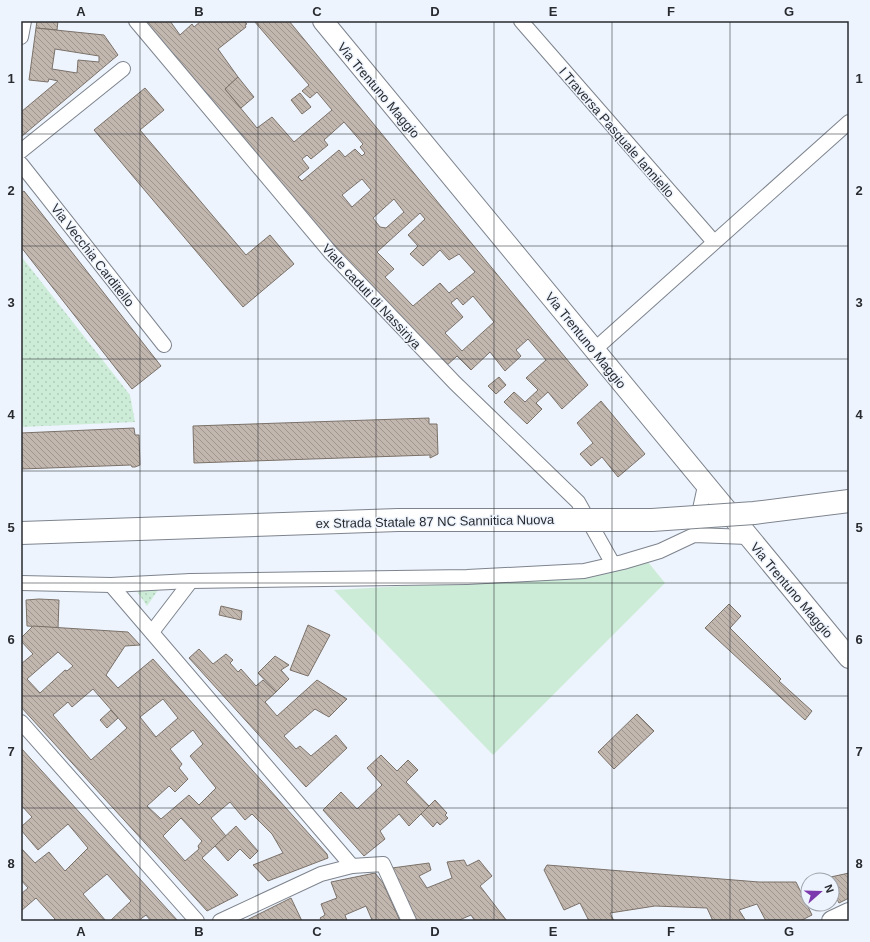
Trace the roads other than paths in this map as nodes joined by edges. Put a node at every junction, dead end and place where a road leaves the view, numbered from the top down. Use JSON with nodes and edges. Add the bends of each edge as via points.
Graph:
{"nodes":[{"id":1,"x":24,"y":21,"type":"edge"},
{"id":2,"x":136,"y":21,"type":"edge"},
{"id":3,"x":323,"y":21,"type":"edge"},
{"id":4,"x":521,"y":21,"type":"edge"},
{"id":5,"x":21,"y":36,"type":"edge"},
{"id":6,"x":123,"y":69,"type":"dead end"},
{"id":7,"x":849,"y":122,"type":"edge"},
{"id":8,"x":21,"y":151,"type":"edge"},
{"id":9,"x":21,"y":164,"type":"edge"},
{"id":10,"x":714,"y":242,"type":"junction"},
{"id":11,"x":164,"y":345,"type":"dead end"},
{"id":12,"x":594,"y":350,"type":"junction"},
{"id":13,"x":706,"y":486,"type":"junction"},
{"id":14,"x":849,"y":501,"type":"edge"},
{"id":15,"x":21,"y":533,"type":"edge"},
{"id":16,"x":694,"y":535,"type":"junction"},
{"id":17,"x":748,"y":537,"type":"junction"},
{"id":18,"x":613,"y":564,"type":"junction"},
{"id":19,"x":191,"y":581,"type":"junction"},
{"id":20,"x":21,"y":582,"type":"edge"},
{"id":21,"x":111,"y":585,"type":"junction"},
{"id":22,"x":152,"y":632,"type":"junction"},
{"id":23,"x":849,"y":658,"type":"edge"},
{"id":24,"x":21,"y":722,"type":"edge"},
{"id":25,"x":352,"y":866,"type":"junction"},
{"id":26,"x":849,"y":913,"type":"edge"},
{"id":27,"x":197,"y":921,"type":"edge"},
{"id":28,"x":220,"y":921,"type":"edge"},
{"id":29,"x":409,"y":921,"type":"edge"},
{"id":30,"x":832,"y":921,"type":"edge"}],
"edges":[{"from":1,"to":5,"type":"street"},
{"from":2,"to":18,"type":"street","name":"Viale caduti di Nassiriya","via":[[331,253],[455,383],[578,502]]},
{"from":3,"to":12,"type":"street","name":"Via Trentuno Maggio"},
{"from":4,"to":10,"type":"street","name":"I Traversa Pasquale Ianniello"},
{"from":6,"to":8,"type":"street"},
{"from":7,"to":10,"type":"street"},
{"from":9,"to":11,"type":"street","name":"Via Vecchia Carditello"},
{"from":10,"to":12,"type":"street"},
{"from":12,"to":13,"type":"street","name":"Via Trentuno Maggio"},
{"from":13,"to":16,"type":"street"},
{"from":13,"to":17,"type":"street","name":"Via Trentuno Maggio"},
{"from":14,"to":15,"type":"highway","name":"ex Strada Statale 87 NC Sannitica Nuova","bridge":true,"via":[[754,513],[652,520],[398,520]]},
{"from":16,"to":17,"type":"street"},
{"from":16,"to":18,"type":"street","via":[[660,551]]},
{"from":17,"to":23,"type":"street","name":"Via Trentuno Maggio"},
{"from":18,"to":19,"type":"street","via":[[584,571],[467,577]]},
{"from":19,"to":21,"type":"street"},
{"from":19,"to":22,"type":"street"},
{"from":20,"to":21,"type":"street"},
{"from":21,"to":22,"type":"street"},
{"from":22,"to":25,"type":"street"},
{"from":24,"to":27,"type":"street"},
{"from":25,"to":28,"type":"street","via":[[321,874]]},
{"from":25,"to":29,"type":"street","via":[[383,864]]},
{"from":26,"to":30,"type":"street"}]}
